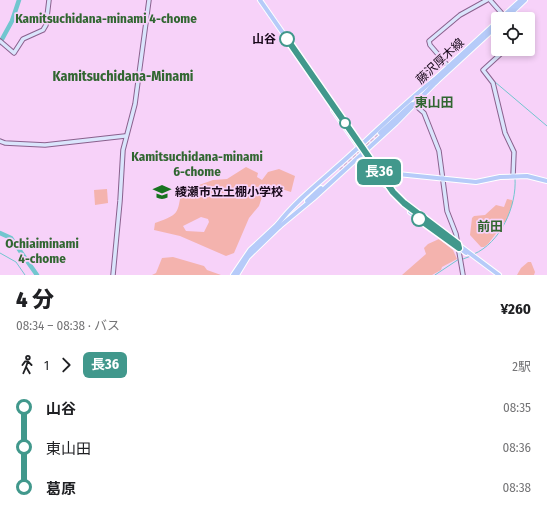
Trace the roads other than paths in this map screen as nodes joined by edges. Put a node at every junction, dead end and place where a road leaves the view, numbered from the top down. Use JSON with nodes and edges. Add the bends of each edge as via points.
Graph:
{"nodes":[{"id":1,"x":49,"y":0,"type":"edge"},
{"id":2,"x":149,"y":0,"type":"edge"},
{"id":3,"x":258,"y":0,"type":"edge"},
{"id":4,"x":487,"y":0,"type":"edge"},
{"id":5,"x":490,"y":0,"type":"edge"},
{"id":6,"x":521,"y":0,"type":"edge"},
{"id":7,"x":525,"y":0,"type":"edge"},
{"id":8,"x":498,"y":12,"type":"edge"},
{"id":9,"x":510,"y":12,"type":"edge"},
{"id":10,"x":511,"y":12,"type":"edge"},
{"id":11,"x":491,"y":29,"type":"edge"},
{"id":12,"x":491,"y":31,"type":"edge"},
{"id":13,"x":2,"y":43,"type":"edge"},
{"id":14,"x":498,"y":56,"type":"edge"},
{"id":15,"x":448,"y":66,"type":"junction"},
{"id":16,"x":436,"y":80,"type":"junction"},
{"id":17,"x":415,"y":105,"type":"junction"},
{"id":18,"x":379,"y":132,"type":"tunnel mouth"},
{"id":19,"x":126,"y":136,"type":"junction"},
{"id":20,"x":0,"y":142,"type":"edge"},
{"id":21,"x":360,"y":146,"type":"junction"},
{"id":22,"x":363,"y":152,"type":"junction"},
{"id":23,"x":339,"y":169,"type":"tunnel mouth"},
{"id":24,"x":513,"y":176,"type":"junction"},
{"id":25,"x":381,"y":177,"type":"junction"},
{"id":26,"x":442,"y":178,"type":"junction"},
{"id":27,"x":547,"y":180,"type":"edge"},
{"id":28,"x":278,"y":226,"type":"junction"},
{"id":29,"x":458,"y":246,"type":"junction"},
{"id":30,"x":113,"y":275,"type":"edge"},
{"id":31,"x":233,"y":275,"type":"edge"},
{"id":32,"x":237,"y":275,"type":"edge"},
{"id":33,"x":463,"y":275,"type":"edge"},
{"id":34,"x":495,"y":275,"type":"edge"},
{"id":35,"x":499,"y":275,"type":"edge"}],
"edges":[{"from":1,"to":13,"type":"street","via":[[43,30],[23,39],[14,52]]},
{"from":2,"to":19,"type":"street","via":[[135,104]]},
{"from":3,"to":21,"type":"main road"},
{"from":4,"to":15,"type":"street","via":[[464,12],[429,42]]},
{"from":5,"to":8,"type":"street"},
{"from":6,"to":9,"type":"main road","name":"藤沢厚木線"},
{"from":7,"to":10,"type":"main road","name":"藤沢厚木線"},
{"from":11,"to":15,"type":"main road","name":"藤沢厚木線"},
{"from":12,"to":16,"type":"main road","name":"藤沢厚木線"},
{"from":14,"to":24,"type":"street","via":[[483,70],[493,83],[505,133],[514,152]]},
{"from":15,"to":16,"type":"main road","name":"藤沢厚木線"},
{"from":16,"to":17,"type":"main road"},
{"from":16,"to":18,"type":"main road","name":"藤沢厚木線"},
{"from":16,"to":21,"type":"main road","via":[[414,95]]},
{"from":17,"to":22,"type":"main road"},
{"from":17,"to":26,"type":"street","via":[[424,113],[438,147]]},
{"from":19,"to":20,"type":"street","via":[[37,145]]},
{"from":19,"to":30,"type":"street"},
{"from":21,"to":22,"type":"main road"},
{"from":21,"to":28,"type":"main road","via":[[289,210]]},
{"from":22,"to":25,"type":"main road"},
{"from":22,"to":28,"type":"main road","via":[[314,198]]},
{"from":23,"to":28,"type":"main road"},
{"from":24,"to":26,"type":"main road","via":[[480,182]]},
{"from":24,"to":27,"type":"main road","via":[[533,176]]},
{"from":25,"to":26,"type":"main road","via":[[388,173]]},
{"from":25,"to":29,"type":"main road","via":[[402,205]]},
{"from":26,"to":29,"type":"street","via":[[447,211]]},
{"from":28,"to":31,"type":"main road","via":[[250,250]]},
{"from":28,"to":32,"type":"main road","via":[[248,257]]},
{"from":29,"to":33,"type":"street"},
{"from":29,"to":34,"type":"main road"},
{"from":29,"to":35,"type":"main road"}]}
